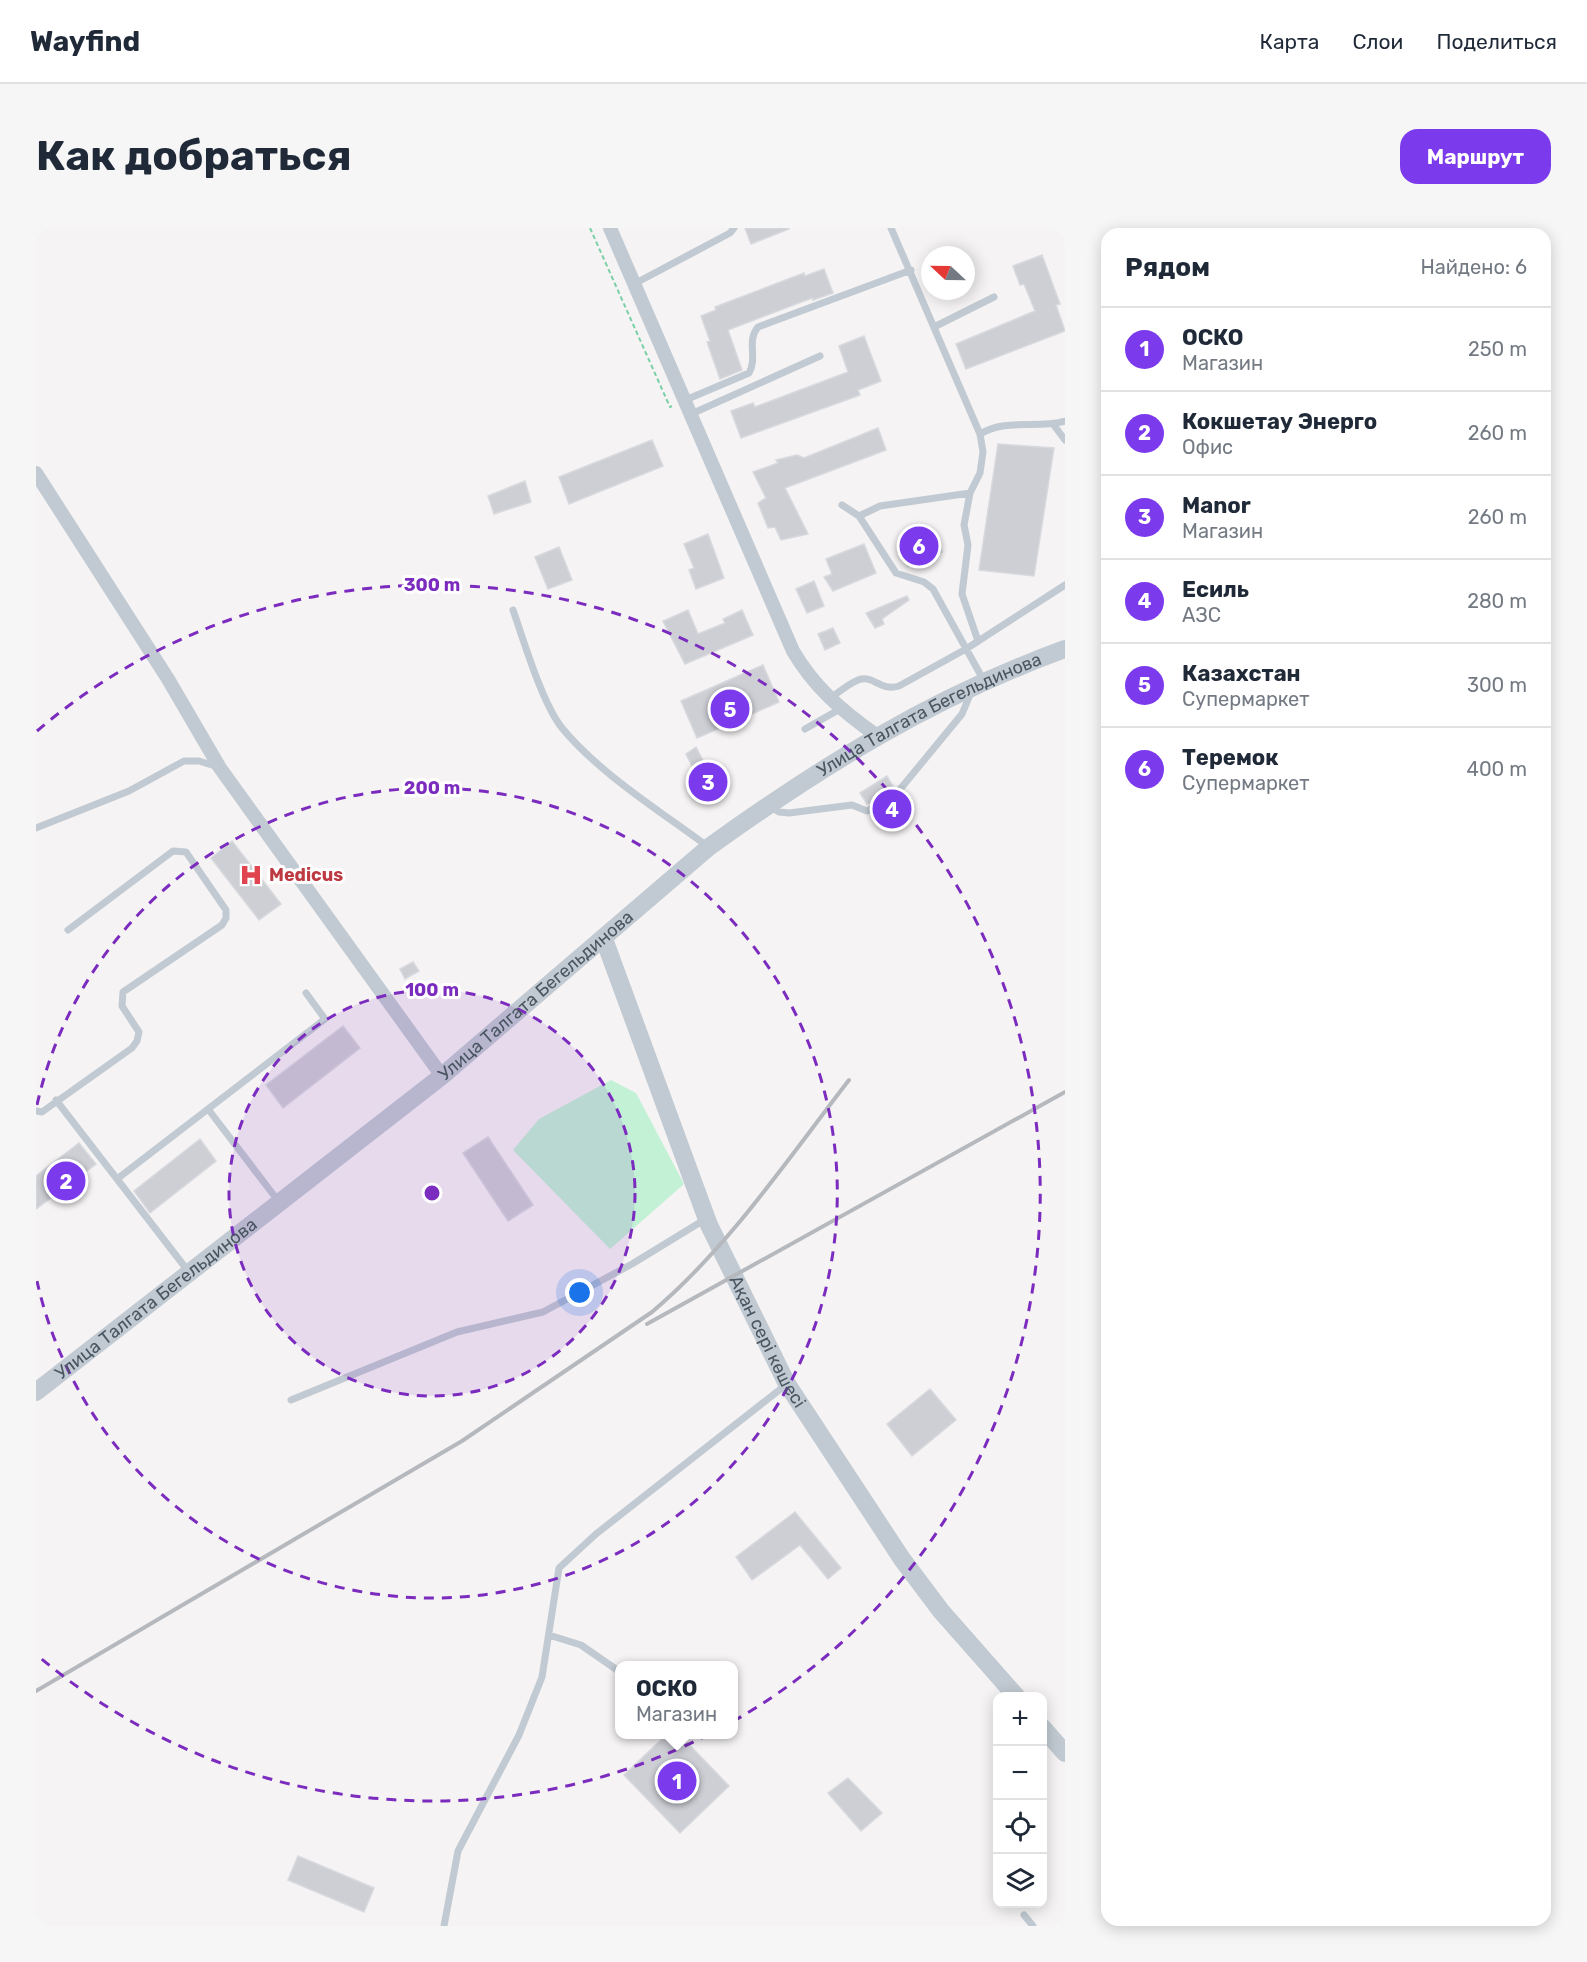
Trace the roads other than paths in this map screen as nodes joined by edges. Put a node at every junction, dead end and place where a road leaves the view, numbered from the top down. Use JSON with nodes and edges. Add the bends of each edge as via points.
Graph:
{"nodes":[{"id":1,"x":610,"y":228,"type":"edge"},
{"id":2,"x":734,"y":228,"type":"edge"},
{"id":3,"x":891,"y":228,"type":"edge"},
{"id":4,"x":911,"y":270,"type":"junction"},
{"id":5,"x":633,"y":284,"type":"junction"},
{"id":6,"x":994,"y":297,"type":"dead end"},
{"id":7,"x":934,"y":327,"type":"junction"},
{"id":8,"x":820,"y":356,"type":"dead end"},
{"id":9,"x":683,"y":401,"type":"junction"},
{"id":10,"x":689,"y":415,"type":"junction"},
{"id":11,"x":1065,"y":421,"type":"edge"},
{"id":12,"x":1053,"y":424,"type":"junction"},
{"id":13,"x":980,"y":434,"type":"junction"},
{"id":14,"x":1065,"y":440,"type":"edge"},
{"id":15,"x":36,"y":473,"type":"edge"},
{"id":16,"x":970,"y":493,"type":"junction"},
{"id":17,"x":842,"y":505,"type":"dead end"},
{"id":18,"x":859,"y":516,"type":"junction"},
{"id":19,"x":1065,"y":585,"type":"edge"},
{"id":20,"x":513,"y":610,"type":"dead end"},
{"id":21,"x":978,"y":641,"type":"junction"},
{"id":22,"x":966,"y":649,"type":"junction"},
{"id":23,"x":1065,"y":649,"type":"edge"},
{"id":24,"x":978,"y":683,"type":"junction"},
{"id":25,"x":829,"y":699,"type":"junction"},
{"id":26,"x":840,"y":709,"type":"junction"},
{"id":27,"x":805,"y":729,"type":"dead end"},
{"id":28,"x":876,"y":735,"type":"junction"},
{"id":29,"x":220,"y":768,"type":"junction"},
{"id":30,"x":888,"y":799,"type":"dead end"},
{"id":31,"x":880,"y":804,"type":"dead end"},
{"id":32,"x":769,"y":806,"type":"junction"},
{"id":33,"x":36,"y":828,"type":"edge"},
{"id":34,"x":709,"y":847,"type":"junction"},
{"id":35,"x":68,"y":930,"type":"dead end"},
{"id":36,"x":603,"y":939,"type":"junction"},
{"id":37,"x":306,"y":993,"type":"dead end"},
{"id":38,"x":442,"y":1076,"type":"junction"},
{"id":39,"x":56,"y":1100,"type":"junction"},
{"id":40,"x":208,"y":1109,"type":"junction"},
{"id":41,"x":36,"y":1111,"type":"edge"},
{"id":42,"x":117,"y":1179,"type":"junction"},
{"id":43,"x":279,"y":1202,"type":"junction"},
{"id":44,"x":707,"y":1219,"type":"junction"},
{"id":45,"x":189,"y":1273,"type":"junction"},
{"id":46,"x":787,"y":1384,"type":"junction"},
{"id":47,"x":36,"y":1392,"type":"edge"},
{"id":48,"x":291,"y":1400,"type":"dead end"},
{"id":49,"x":549,"y":1635,"type":"junction"},
{"id":50,"x":615,"y":1669,"type":"edge"},
{"id":51,"x":1012,"y":1692,"type":"edge"},
{"id":52,"x":1047,"y":1733,"type":"edge"},
{"id":53,"x":1065,"y":1753,"type":"edge"},
{"id":54,"x":1024,"y":1915,"type":"dead end"},
{"id":55,"x":444,"y":1926,"type":"edge"},
{"id":56,"x":1033,"y":1926,"type":"edge"}],
"edges":[{"from":1,"to":5,"type":"street"},
{"from":2,"to":5,"type":"lane"},
{"from":3,"to":4,"type":"lane"},
{"from":4,"to":7,"type":"lane"},
{"from":4,"to":9,"type":"lane","via":[[758,327],[752,338],[754,360],[749,373]]},
{"from":5,"to":9,"type":"street"},
{"from":6,"to":7,"type":"lane"},
{"from":7,"to":13,"type":"lane"},
{"from":8,"to":10,"type":"lane"},
{"from":9,"to":10,"type":"street"},
{"from":10,"to":25,"type":"street","via":[[793,651]]},
{"from":11,"to":12,"type":"lane"},
{"from":12,"to":13,"type":"lane","via":[[1006,425]]},
{"from":12,"to":14,"type":"lane"},
{"from":13,"to":16,"type":"lane","via":[[980,473]]},
{"from":15,"to":29,"type":"street"},
{"from":16,"to":18,"type":"lane","via":[[880,506]]},
{"from":16,"to":21,"type":"lane","via":[[964,525],[969,545],[962,594]]},
{"from":17,"to":18,"type":"lane"},
{"from":18,"to":22,"type":"lane","via":[[896,573],[933,589]]},
{"from":19,"to":21,"type":"lane"},
{"from":20,"to":34,"type":"lane","via":[[541,687],[561,727],[595,760]]},
{"from":21,"to":22,"type":"lane"},
{"from":22,"to":24,"type":"lane"},
{"from":22,"to":25,"type":"lane","via":[[899,686],[889,689],[864,678]]},
{"from":23,"to":24,"type":"street","name":"Улица Талгата Бегельдинова"},
{"from":24,"to":28,"type":"street","name":"Улица Талгата Бегельдинова"},
{"from":24,"to":30,"type":"lane","via":[[962,714]]},
{"from":25,"to":26,"type":"street"},
{"from":26,"to":27,"type":"lane"},
{"from":26,"to":28,"type":"street"},
{"from":28,"to":32,"type":"street","name":"Улица Талгата Бегельдинова"},
{"from":29,"to":33,"type":"lane","via":[[184,761],[129,791]]},
{"from":29,"to":38,"type":"street"},
{"from":31,"to":32,"type":"lane","via":[[867,811],[852,805],[789,813]]},
{"from":32,"to":34,"type":"street","name":"Улица Талгата Бегельдинова"},
{"from":34,"to":36,"type":"street","name":"Улица Талгата Бегельдинова"},
{"from":35,"to":39,"type":"lane","via":[[173,851],[186,852],[226,910],[222,925],[123,992],[122,1006],[139,1032],[137,1041]]},
{"from":36,"to":38,"type":"street","name":"Улица Талгата Бегельдинова"},
{"from":36,"to":44,"type":"street","name":"Ақан сері көшесі"},
{"from":37,"to":40,"type":"lane","via":[[325,1018]]},
{"from":38,"to":43,"type":"street","name":"Улица Талгата Бегельдинова"},
{"from":39,"to":41,"type":"lane","via":[[42,1112]]},
{"from":39,"to":42,"type":"lane"},
{"from":40,"to":42,"type":"lane"},
{"from":40,"to":43,"type":"lane"},
{"from":42,"to":45,"type":"lane"},
{"from":43,"to":45,"type":"street","name":"Улица Талгата Бегельдинова"},
{"from":44,"to":46,"type":"street","name":"Ақан сері көшесі"},
{"from":44,"to":48,"type":"lane","via":[[543,1312],[457,1332]]},
{"from":45,"to":47,"type":"street","name":"Улица Талгата Бегельдинова"},
{"from":46,"to":49,"type":"lane","via":[[596,1534],[559,1569]]},
{"from":46,"to":51,"type":"street","name":"Ақан сері көшесі","via":[[902,1559],[941,1611]]},
{"from":49,"to":50,"type":"lane","via":[[581,1645]]},
{"from":49,"to":55,"type":"lane","via":[[542,1677],[519,1735],[459,1851]]},
{"from":52,"to":53,"type":"street"},
{"from":54,"to":56,"type":"lane"}]}
